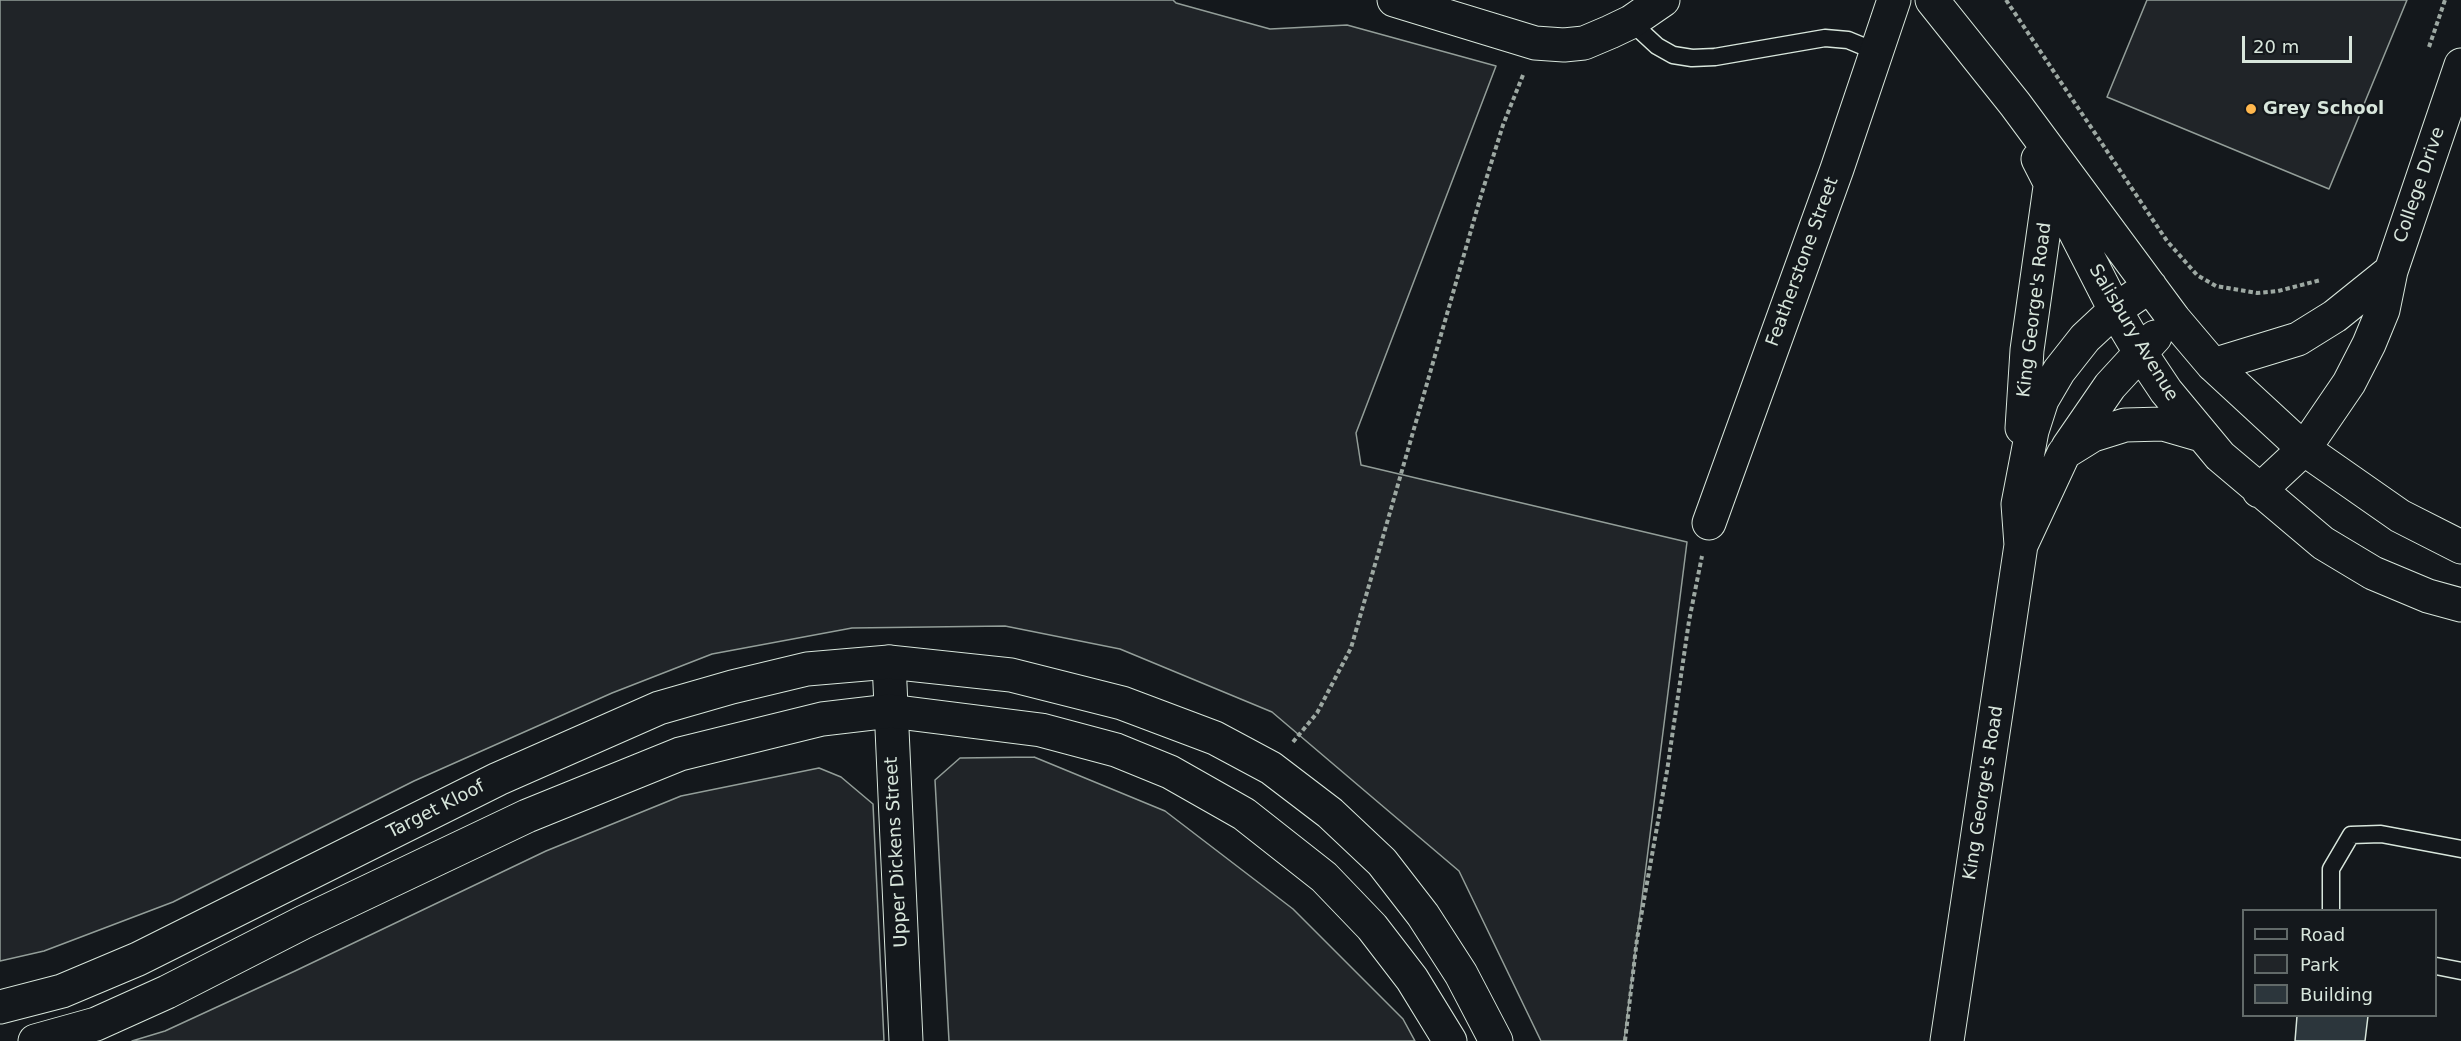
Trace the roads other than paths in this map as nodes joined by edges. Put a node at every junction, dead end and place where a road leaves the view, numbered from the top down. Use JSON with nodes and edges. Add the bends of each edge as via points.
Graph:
{"nodes":[{"id":1,"x":1394,"y":0,"type":"edge"},
{"id":2,"x":1663,"y":0,"type":"edge"},
{"id":3,"x":1894,"y":0,"type":"edge"},
{"id":4,"x":1932,"y":0,"type":"edge"},
{"id":5,"x":1631,"y":22,"type":"junction"},
{"id":6,"x":1878,"y":52,"type":"junction"},
{"id":7,"x":2461,"y":65,"type":"edge"},
{"id":8,"x":2015,"y":104,"type":"junction"},
{"id":9,"x":2050,"y":187,"type":"junction"},
{"id":10,"x":2391,"y":270,"type":"junction"},
{"id":11,"x":2150,"y":286,"type":"junction"},
{"id":12,"x":2115,"y":310,"type":"junction"},
{"id":13,"x":2174,"y":319,"type":"junction"},
{"id":14,"x":2140,"y":352,"type":"junction"},
{"id":15,"x":2213,"y":365,"type":"junction"},
{"id":16,"x":2201,"y":435,"type":"junction"},
{"id":17,"x":2304,"y":449,"type":"junction"},
{"id":18,"x":2064,"y":453,"type":"junction"},
{"id":19,"x":2259,"y":491,"type":"junction"},
{"id":20,"x":2018,"y":504,"type":"junction"},
{"id":21,"x":1709,"y":523,"type":"road end"},
{"id":22,"x":2021,"y":545,"type":"junction"},
{"id":23,"x":2461,"y":547,"type":"edge"},
{"id":24,"x":2461,"y":605,"type":"edge"},
{"id":25,"x":889,"y":662,"type":"junction"},
{"id":26,"x":890,"y":711,"type":"junction"},
{"id":27,"x":2461,"y":849,"type":"edge"},
{"id":28,"x":2331,"y":909,"type":"edge"},
{"id":29,"x":2437,"y":966,"type":"edge"},
{"id":30,"x":2461,"y":971,"type":"edge"},
{"id":31,"x":0,"y":1007,"type":"edge"},
{"id":32,"x":35,"y":1041,"type":"edge"},
{"id":33,"x":906,"y":1041,"type":"edge"},
{"id":34,"x":1450,"y":1041,"type":"edge"},
{"id":35,"x":1496,"y":1041,"type":"edge"},
{"id":36,"x":1947,"y":1041,"type":"edge"}],
"edges":[{"from":1,"to":5,"type":"street","via":[[1535,43],[1584,43]]},
{"from":2,"to":5,"type":"street"},
{"from":3,"to":6,"type":"street","name":"Featherstone Street"},
{"from":4,"to":8,"type":"street","name":"Salisbury Avenue"},
{"from":5,"to":6,"type":"lane","via":[[1657,46],[1673,55],[1692,58],[1825,38],[1848,40]]},
{"from":6,"to":21,"type":"street","name":"Featherstone Street"},
{"from":7,"to":10,"type":"street","name":"College Drive"},
{"from":8,"to":9,"type":"street","name":"Salisbury Avenue"},
{"from":8,"to":11,"type":"street","name":"Salisbury Avenue"},
{"from":9,"to":12,"type":"street","name":"Salisbury Avenue"},
{"from":9,"to":20,"type":"street","name":"King George's Road","via":[[2027,350]]},
{"from":10,"to":15,"type":"street","via":[[2335,316],[2298,339]]},
{"from":10,"to":17,"type":"street","name":"College Drive","via":[[2383,310],[2369,344],[2349,383]]},
{"from":11,"to":12,"type":"street","name":"King George's Road"},
{"from":11,"to":13,"type":"street","name":"Salisbury Avenue"},
{"from":12,"to":14,"type":"street","name":"Salisbury Avenue"},
{"from":12,"to":20,"type":"street","name":"King George's Road","via":[[2085,338],[2042,400]]},
{"from":13,"to":14,"type":"street","name":"King George's Road"},
{"from":13,"to":15,"type":"street","name":"Salisbury Avenue"},
{"from":14,"to":16,"type":"street","name":"Salisbury Avenue"},
{"from":14,"to":18,"type":"street","name":"King George's Road","via":[[2110,386]]},
{"from":15,"to":17,"type":"street","name":"Salisbury Avenue"},
{"from":16,"to":18,"type":"street","via":[[2163,424],[2125,425],[2093,435]]},
{"from":16,"to":19,"type":"street","name":"Salisbury Avenue"},
{"from":17,"to":19,"type":"street","name":"College Drive"},
{"from":17,"to":23,"type":"street","name":"Salisbury Avenue","via":[[2400,516]]},
{"from":18,"to":22,"type":"street","name":"King George's Road"},
{"from":19,"to":24,"type":"street","name":"Salisbury Avenue","via":[[2323,543],[2373,573]]},
{"from":20,"to":22,"type":"street","name":"King George's Road"},
{"from":22,"to":36,"type":"street","name":"King George's Road"},
{"from":25,"to":26,"type":"street","name":"Upper Dickens Street"},
{"from":25,"to":31,"type":"street","name":"Target Kloof","via":[[807,669],[659,708],[498,778],[138,959],[62,991]]},
{"from":25,"to":35,"type":"street","name":"Target Kloof","via":[[1011,675],[1122,703],[1215,738],[1271,768],[1330,813],[1382,862],[1461,974]]},
{"from":26,"to":32,"type":"street","via":[[822,719],[680,754],[527,816],[96,1024]]},
{"from":26,"to":33,"type":"street","name":"Upper Dickens Street"},
{"from":26,"to":34,"type":"street","via":[[1041,730],[1116,750],[1170,772],[1244,814],[1324,877],[1372,927],[1412,979]]},
{"from":27,"to":28,"type":"lane","via":[[2381,834],[2351,835],[2331,869]]},
{"from":29,"to":30,"type":"lane"}]}
